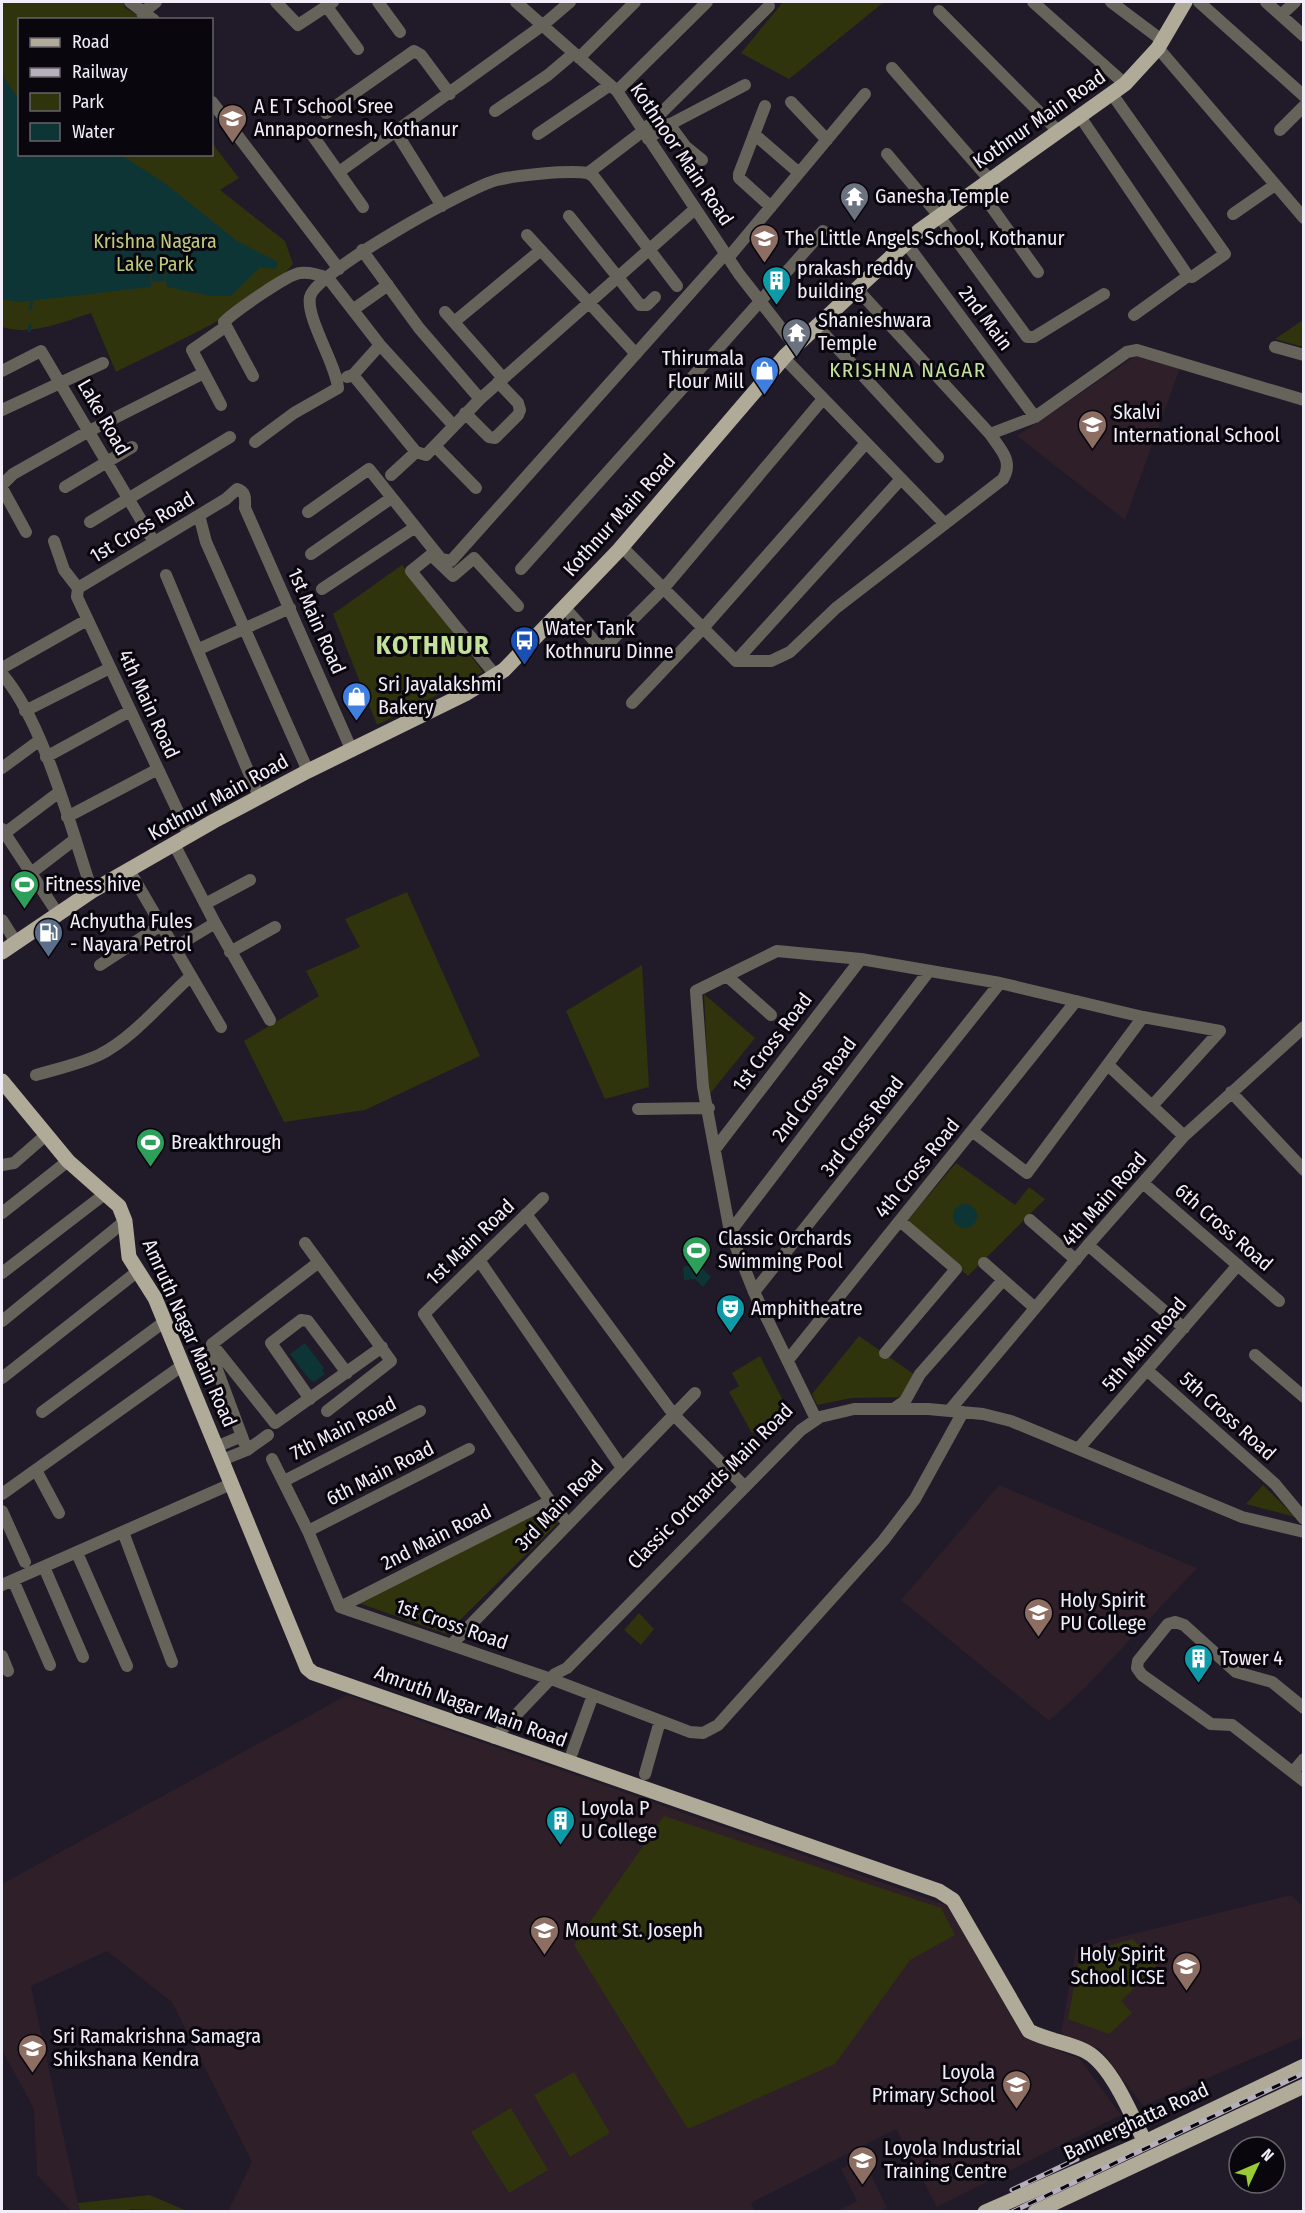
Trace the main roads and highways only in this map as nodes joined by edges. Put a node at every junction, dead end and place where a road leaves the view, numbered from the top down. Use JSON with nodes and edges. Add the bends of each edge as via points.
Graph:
{"nodes":[{"id":1,"x":1185,"y":2,"type":"edge"},
{"id":2,"x":2,"y":952,"type":"edge"},
{"id":3,"x":2,"y":1081,"type":"edge"},
{"id":4,"x":1304,"y":2066,"type":"edge"},
{"id":5,"x":1304,"y":2086,"type":"edge"},
{"id":6,"x":1145,"y":2142,"type":"junction"},
{"id":7,"x":985,"y":2211,"type":"edge"},
{"id":8,"x":1035,"y":2211,"type":"edge"}],
"edges":[{"from":1,"to":2,"type":"main road","name":"Kothnur Main Road","via":[[1160,44],[1125,84],[939,216],[816,325],[622,547],[515,661],[496,676],[189,835],[92,891]]},
{"from":3,"to":6,"type":"main road","name":"Amruth Nagar Main Road","via":[[68,1161],[119,1206],[125,1221],[126,1248],[155,1298],[307,1668],[494,1738],[939,1891],[953,1900],[1029,2031],[1085,2050],[1102,2064]]},
{"from":4,"to":6,"type":"main road","name":"Bannerghatta Road"},
{"from":5,"to":8,"type":"main road","name":"Bannerghatta Road"},
{"from":6,"to":7,"type":"main road","name":"Bannerghatta Road"}]}
